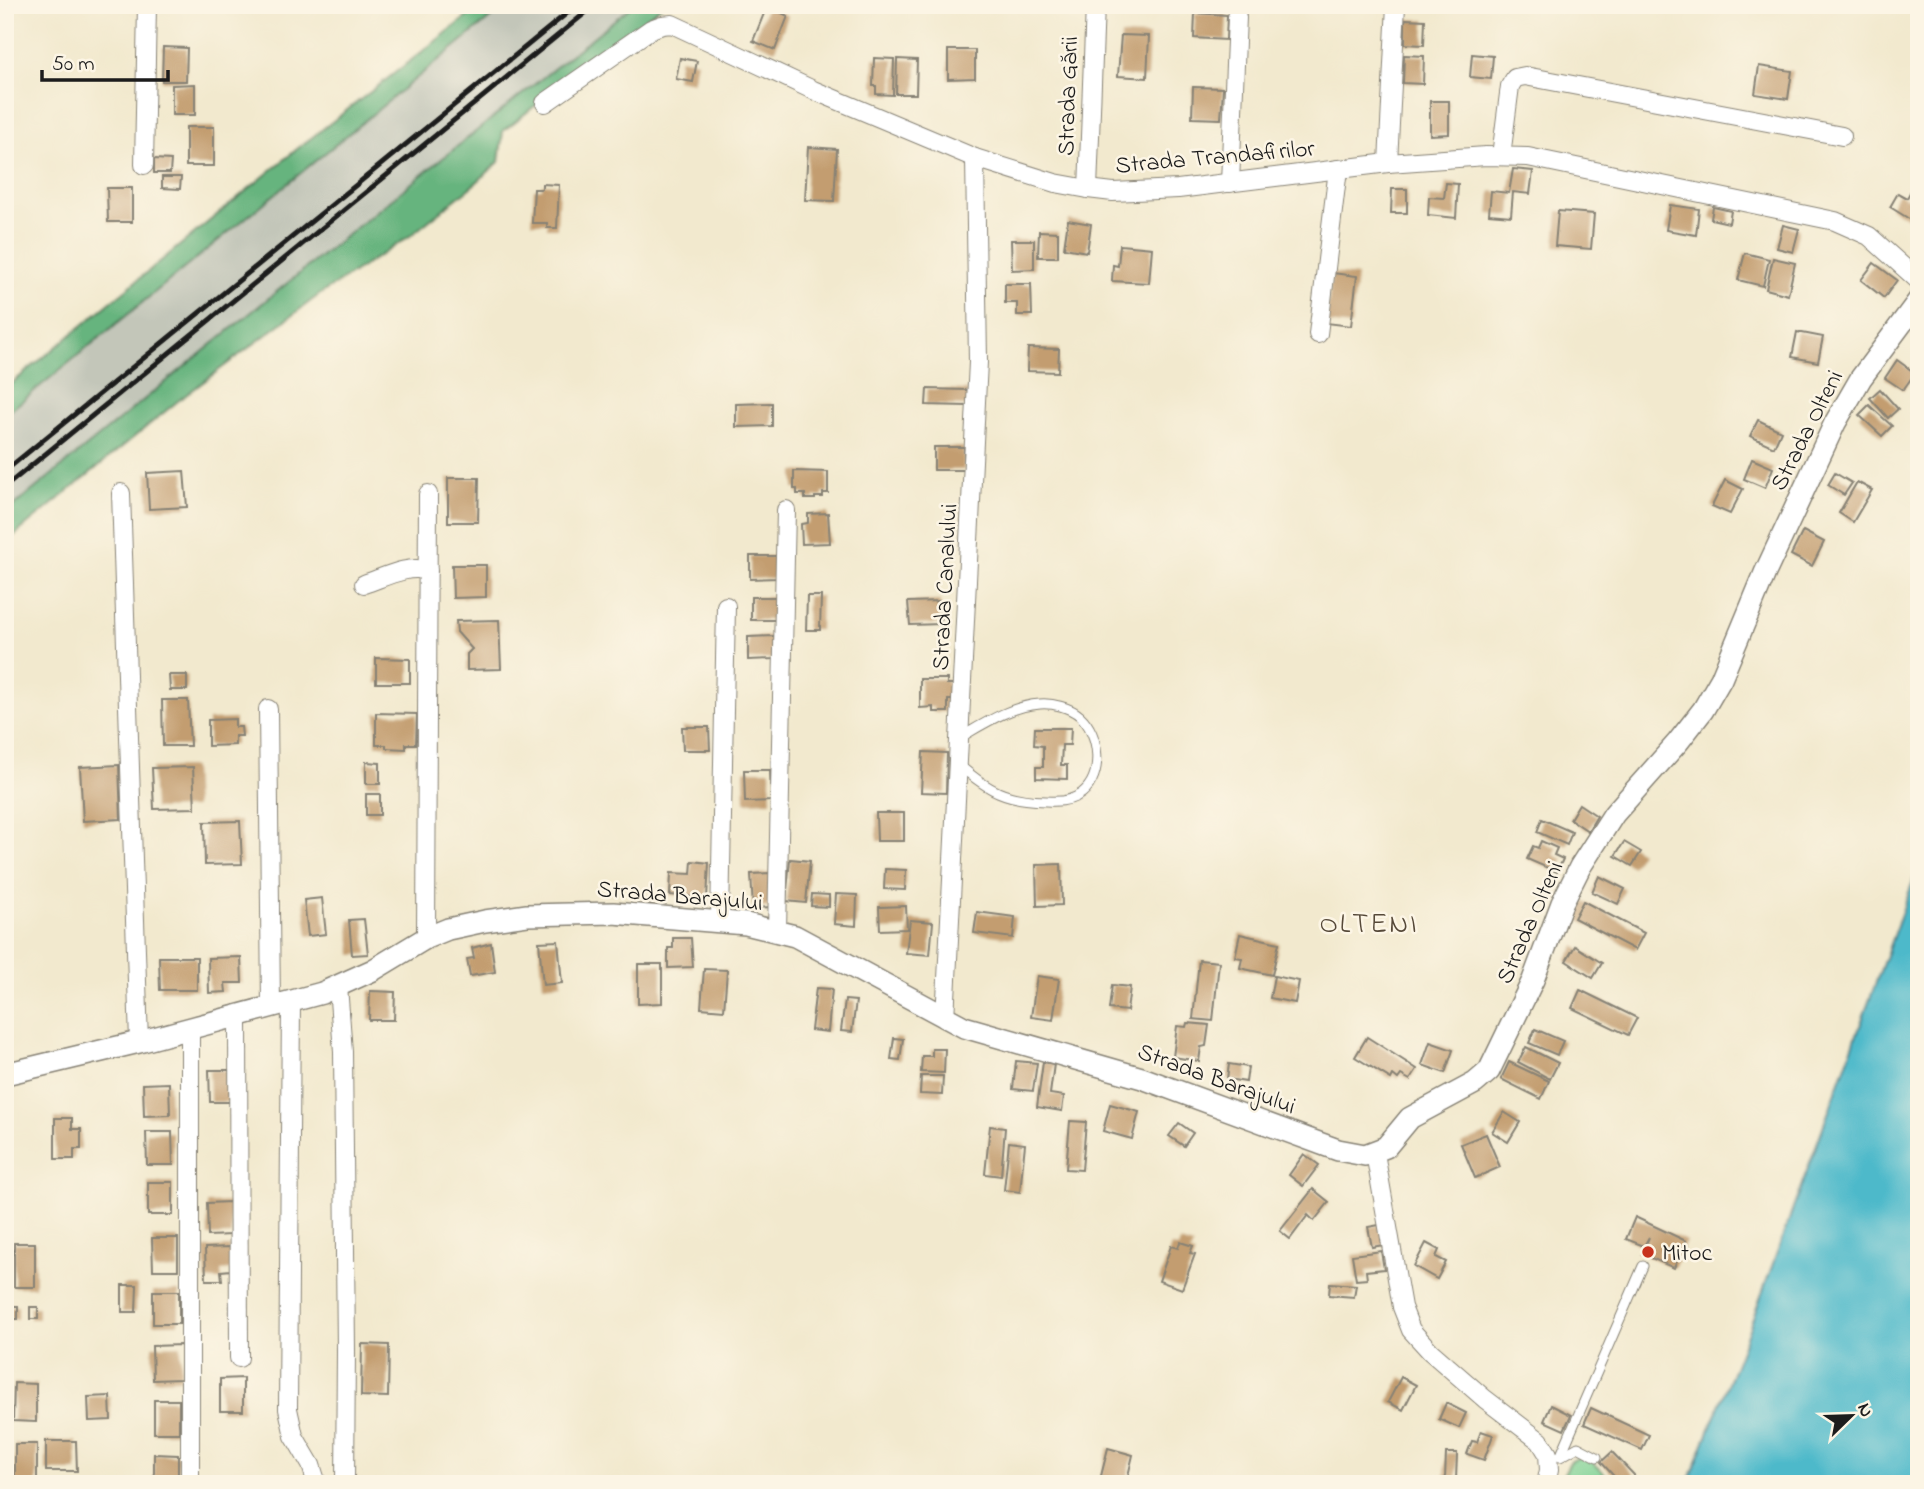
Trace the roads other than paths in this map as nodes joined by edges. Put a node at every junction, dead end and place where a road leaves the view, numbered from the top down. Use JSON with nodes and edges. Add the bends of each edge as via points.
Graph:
{"nodes":[{"id":1,"x":147,"y":5,"type":"edge"},
{"id":2,"x":1095,"y":5,"type":"edge"},
{"id":3,"x":1396,"y":5,"type":"edge"},
{"id":4,"x":1237,"y":17,"type":"dead end"},
{"id":5,"x":545,"y":103,"type":"dead end"},
{"id":6,"x":1842,"y":136,"type":"dead end"},
{"id":7,"x":1501,"y":156,"type":"junction"},
{"id":8,"x":975,"y":158,"type":"junction"},
{"id":9,"x":1388,"y":163,"type":"junction"},
{"id":10,"x":144,"y":165,"type":"dead end"},
{"id":11,"x":1338,"y":169,"type":"junction"},
{"id":12,"x":1230,"y":183,"type":"junction"},
{"id":13,"x":1088,"y":189,"type":"junction"},
{"id":14,"x":1919,"y":281,"type":"edge"},
{"id":15,"x":1919,"y":300,"type":"edge"},
{"id":16,"x":1318,"y":334,"type":"dead end"},
{"id":17,"x":121,"y":493,"type":"dead end"},
{"id":18,"x":429,"y":494,"type":"dead end"},
{"id":19,"x":786,"y":510,"type":"dead end"},
{"id":20,"x":428,"y":571,"type":"junction"},
{"id":21,"x":364,"y":584,"type":"dead end"},
{"id":22,"x":726,"y":606,"type":"dead end"},
{"id":23,"x":268,"y":709,"type":"dead end"},
{"id":24,"x":961,"y":737,"type":"junction"},
{"id":25,"x":959,"y":765,"type":"junction"},
{"id":26,"x":720,"y":921,"type":"junction"},
{"id":27,"x":777,"y":931,"type":"junction"},
{"id":28,"x":426,"y":938,"type":"junction"},
{"id":29,"x":338,"y":986,"type":"junction"},
{"id":30,"x":281,"y":1004,"type":"junction"},
{"id":31,"x":238,"y":1016,"type":"junction"},
{"id":32,"x":945,"y":1019,"type":"junction"},
{"id":33,"x":190,"y":1029,"type":"junction"},
{"id":34,"x":139,"y":1042,"type":"junction"},
{"id":35,"x":5,"y":1074,"type":"edge"},
{"id":36,"x":1375,"y":1153,"type":"junction"},
{"id":37,"x":1643,"y":1266,"type":"dead end"},
{"id":38,"x":239,"y":1358,"type":"dead end"},
{"id":39,"x":1597,"y":1457,"type":"dead end"},
{"id":40,"x":1552,"y":1470,"type":"edge"},
{"id":41,"x":190,"y":1484,"type":"edge"},
{"id":42,"x":317,"y":1484,"type":"edge"},
{"id":43,"x":345,"y":1484,"type":"edge"}],
"edges":[{"from":1,"to":10,"type":"street"},
{"from":2,"to":13,"type":"street","name":"Strada Gării"},
{"from":3,"to":9,"type":"street"},
{"from":4,"to":12,"type":"street"},
{"from":5,"to":8,"type":"street","name":"Strada Trandafirilor","via":[[651,29],[672,24]]},
{"from":6,"to":7,"type":"street","via":[[1525,76],[1515,78],[1510,86]]},
{"from":7,"to":9,"type":"street","name":"Strada Trandafirilor"},
{"from":7,"to":14,"type":"street","name":"Strada Trandafirilor","via":[[1835,221],[1869,236]]},
{"from":8,"to":13,"type":"street","name":"Strada Trandafirilor"},
{"from":8,"to":24,"type":"street","name":"Strada Canalului","via":[[978,362]]},
{"from":9,"to":11,"type":"street","name":"Strada Trandafirilor"},
{"from":11,"to":12,"type":"street","name":"Strada Trandafirilor"},
{"from":11,"to":16,"type":"street"},
{"from":12,"to":13,"type":"street","name":"Strada Trandafirilor","via":[[1136,191]]},
{"from":15,"to":36,"type":"street","name":"Strada Olteni","via":[[1861,378],[1835,424],[1703,710],[1614,814],[1580,867],[1489,1071],[1410,1118],[1386,1147]]},
{"from":17,"to":34,"type":"street"},
{"from":18,"to":20,"type":"street"},
{"from":19,"to":27,"type":"street"},
{"from":20,"to":21,"type":"street","via":[[407,570]]},
{"from":20,"to":28,"type":"street"},
{"from":22,"to":26,"type":"street"},
{"from":23,"to":30,"type":"street"},
{"from":24,"to":25,"type":"street","name":"Strada Canalului"},
{"from":24,"to":25,"type":"lane","via":[[1021,707],[1067,708],[1081,716],[1090,732],[1097,747],[1097,763],[1082,793],[1056,802],[1006,797]]},
{"from":25,"to":32,"type":"street","name":"Strada Canalului"},
{"from":26,"to":27,"type":"street","name":"Strada Barajului"},
{"from":26,"to":28,"type":"street","name":"Strada Barajului","via":[[613,913],[527,915],[448,929]]},
{"from":27,"to":32,"type":"street","name":"Strada Barajului","via":[[818,947]]},
{"from":28,"to":29,"type":"street","name":"Strada Barajului"},
{"from":29,"to":30,"type":"street","name":"Strada Barajului"},
{"from":29,"to":43,"type":"street"},
{"from":30,"to":31,"type":"street","name":"Strada Barajului"},
{"from":30,"to":42,"type":"street","via":[[288,1409],[294,1436]]},
{"from":31,"to":33,"type":"street","name":"Strada Barajului"},
{"from":31,"to":38,"type":"street"},
{"from":32,"to":36,"type":"street","name":"Strada Barajului","via":[[1142,1078],[1338,1150]]},
{"from":33,"to":34,"type":"street","name":"Strada Barajului"},
{"from":33,"to":41,"type":"street"},
{"from":34,"to":35,"type":"street","name":"Strada Barajului"},
{"from":36,"to":40,"type":"street","via":[[1402,1307],[1411,1329],[1430,1352],[1540,1441]]},
{"from":37,"to":40,"type":"lane"},
{"from":39,"to":40,"type":"lane","via":[[1578,1447]]}]}
